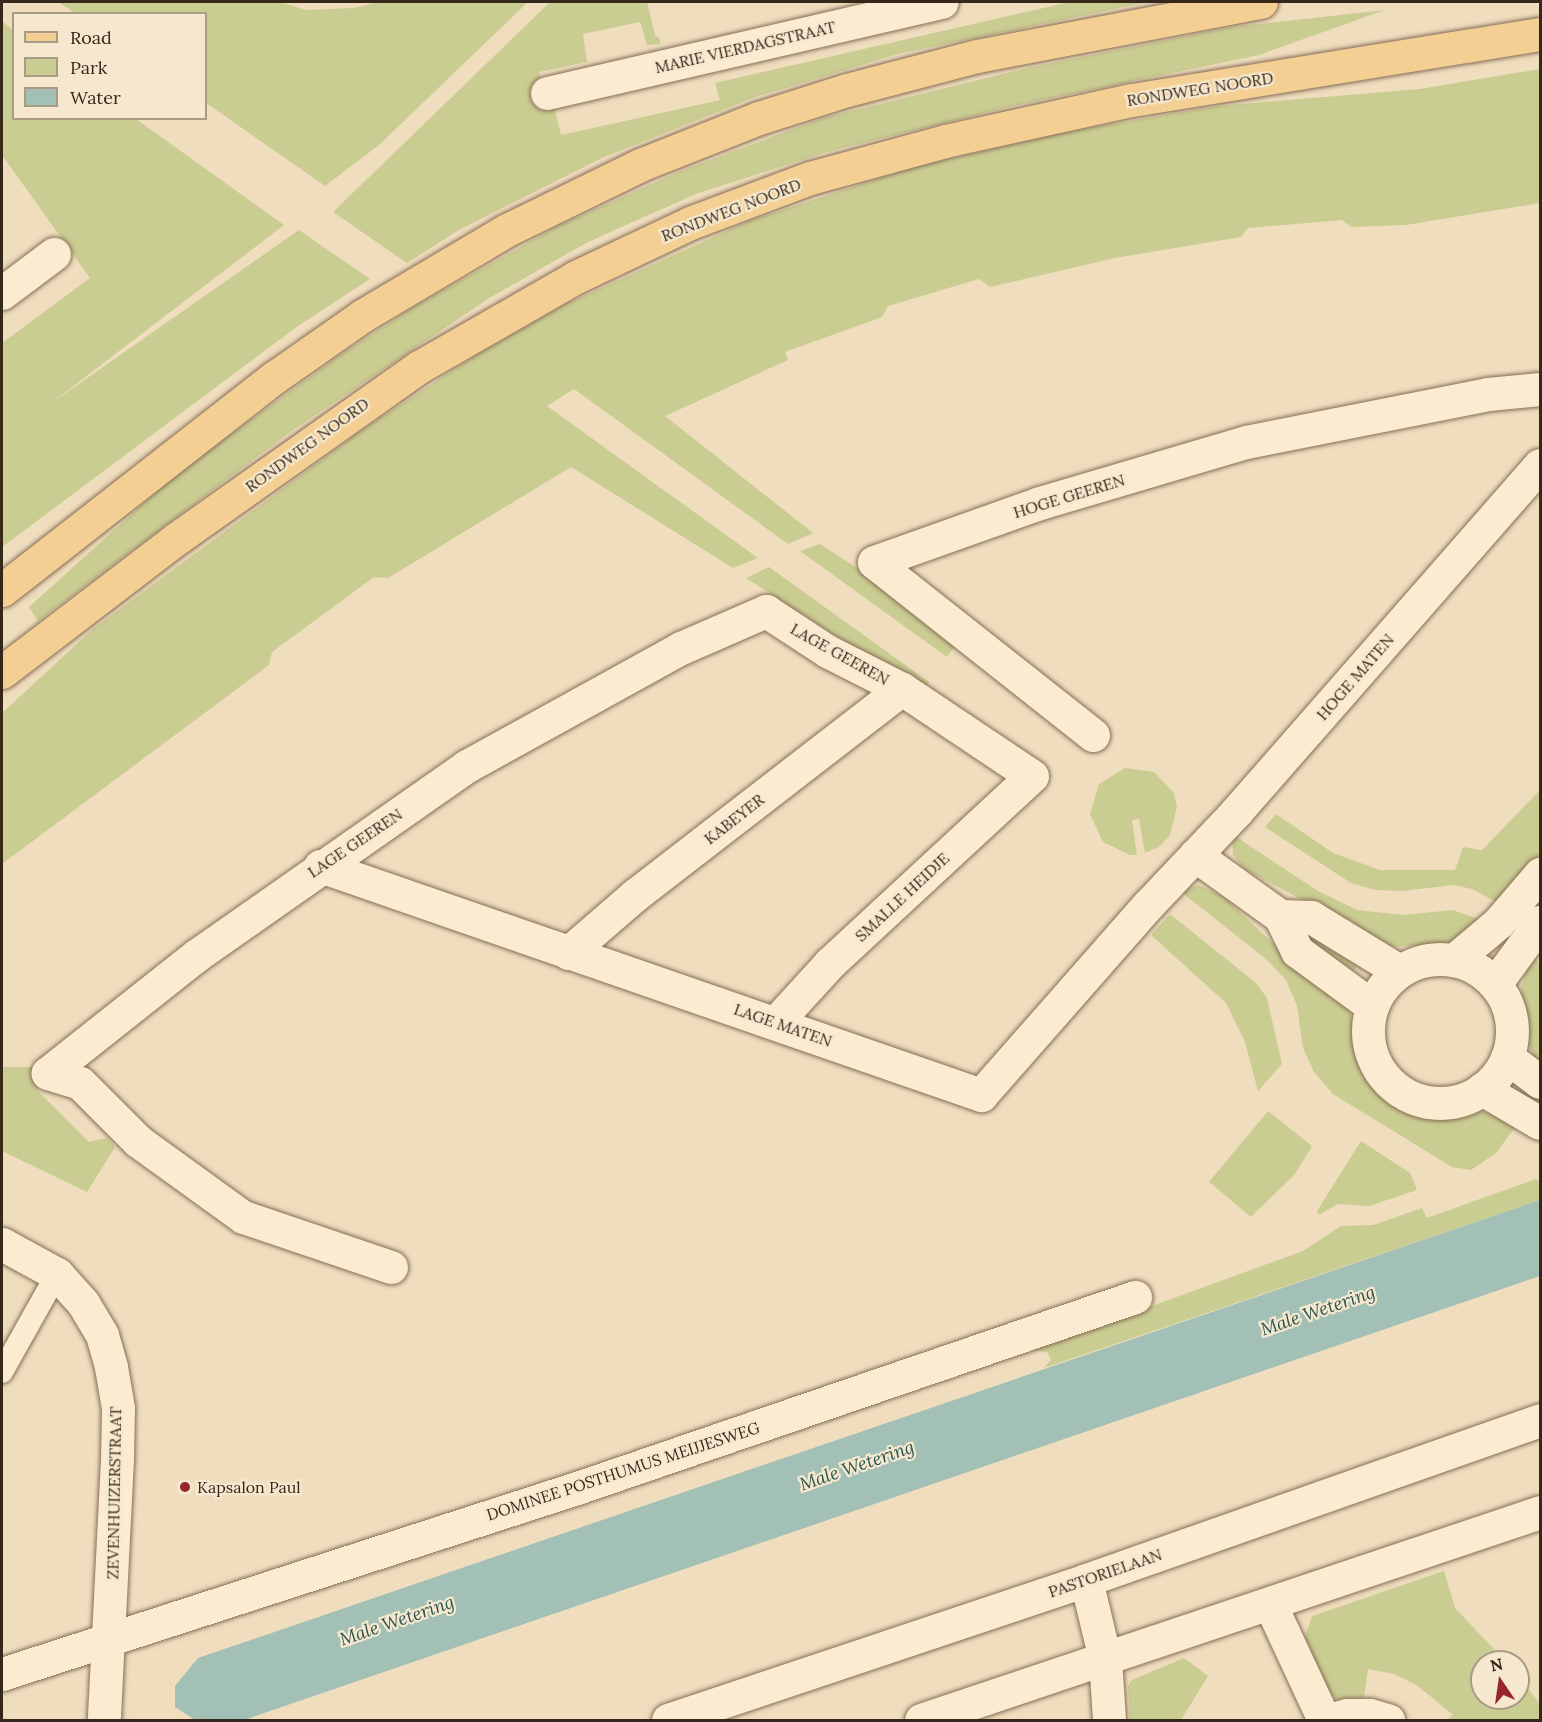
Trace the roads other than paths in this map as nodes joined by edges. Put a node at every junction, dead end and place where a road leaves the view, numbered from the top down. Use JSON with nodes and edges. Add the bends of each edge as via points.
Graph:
{"nodes":[{"id":1,"x":942,"y":2,"type":"edge"},
{"id":2,"x":1261,"y":2,"type":"edge"},
{"id":3,"x":1540,"y":34,"type":"edge"},
{"id":4,"x":547,"y":93,"type":"dead end"},
{"id":5,"x":54,"y":254,"type":"dead end"},
{"id":6,"x":2,"y":293,"type":"edge"},
{"id":7,"x":1540,"y":389,"type":"edge"},
{"id":8,"x":1540,"y":465,"type":"edge"},
{"id":9,"x":2,"y":590,"type":"edge"},
{"id":10,"x":2,"y":672,"type":"edge"},
{"id":11,"x":902,"y":688,"type":"junction"},
{"id":12,"x":1093,"y":735,"type":"dead end"},
{"id":13,"x":1032,"y":776,"type":"joint"},
{"id":14,"x":1195,"y":855,"type":"junction"},
{"id":15,"x":320,"y":866,"type":"junction"},
{"id":16,"x":1540,"y":874,"type":"edge"},
{"id":17,"x":1166,"y":886,"type":"joint"},
{"id":18,"x":1280,"y":916,"type":"junction"},
{"id":19,"x":1540,"y":922,"type":"edge"},
{"id":20,"x":568,"y":953,"type":"junction"},
{"id":21,"x":1454,"y":960,"type":"junction"},
{"id":22,"x":1399,"y":971,"type":"junction"},
{"id":23,"x":1495,"y":984,"type":"junction"},
{"id":24,"x":1372,"y":1006,"type":"junction"},
{"id":25,"x":776,"y":1022,"type":"junction"},
{"id":26,"x":1507,"y":1057,"type":"junction"},
{"id":27,"x":1540,"y":1082,"type":"edge"},
{"id":28,"x":1482,"y":1089,"type":"junction"},
{"id":29,"x":1540,"y":1123,"type":"edge"},
{"id":30,"x":2,"y":1244,"type":"edge"},
{"id":31,"x":391,"y":1267,"type":"dead end"},
{"id":32,"x":57,"y":1274,"type":"junction"},
{"id":33,"x":1135,"y":1297,"type":"dead end"},
{"id":34,"x":2,"y":1372,"type":"edge"},
{"id":35,"x":1540,"y":1420,"type":"edge"},
{"id":36,"x":1540,"y":1512,"type":"edge"},
{"id":37,"x":1086,"y":1580,"type":"junction"},
{"id":38,"x":1270,"y":1604,"type":"junction"},
{"id":39,"x":110,"y":1638,"type":"junction"},
{"id":40,"x":1105,"y":1659,"type":"junction"},
{"id":41,"x":2,"y":1674,"type":"edge"},
{"id":42,"x":104,"y":1720,"type":"edge"},
{"id":43,"x":668,"y":1720,"type":"edge"},
{"id":44,"x":921,"y":1720,"type":"edge"},
{"id":45,"x":1109,"y":1720,"type":"edge"},
{"id":46,"x":1326,"y":1720,"type":"edge"},
{"id":47,"x":1388,"y":1720,"type":"edge"}],
"edges":[{"from":1,"to":4,"type":"street","name":"MARIE VIERDAGSTRAAT"},
{"from":2,"to":9,"type":"main road","via":[[976,56],[759,118],[640,165],[507,230],[362,316],[275,377]]},
{"from":3,"to":10,"type":"main road","name":"RONDWEG NOORD","via":[[1132,100],[945,141],[810,178],[690,223],[576,277],[419,367],[176,538]]},
{"from":5,"to":6,"type":"street"},
{"from":7,"to":12,"type":"street","name":"HOGE GEEREN","via":[[1488,394],[1246,442],[1040,503],[874,562]]},
{"from":8,"to":14,"type":"street","name":"HOGE MATEN"},
{"from":11,"to":13,"type":"street","name":"LAGE GEEREN"},
{"from":11,"to":15,"type":"street","name":"LAGE GEEREN","via":[[827,651],[766,611],[681,648],[467,766]]},
{"from":11,"to":20,"type":"street","name":"KABEYER","via":[[635,895]]},
{"from":13,"to":25,"type":"street","name":"SMALLE HEIDJE","via":[[829,964]]},
{"from":14,"to":17,"type":"street","name":"HOGE MATEN"},
{"from":14,"to":18,"type":"street"},
{"from":15,"to":20,"type":"street","name":"LAGE MATEN"},
{"from":15,"to":31,"type":"street","name":"LAGE GEEREN","via":[[197,955],[48,1073],[80,1083],[138,1141],[243,1217]]},
{"from":16,"to":21,"type":"street","via":[[1498,923]]},
{"from":17,"to":25,"type":"street","name":"LAGE MATEN","via":[[981,1095]]},
{"from":18,"to":22,"type":"street","via":[[1311,917]]},
{"from":18,"to":24,"type":"street","via":[[1297,951]]},
{"from":19,"to":23,"type":"street"},
{"from":20,"to":25,"type":"street","name":"LAGE MATEN"},
{"from":21,"to":22,"type":"street","via":[[1435,958]]},
{"from":21,"to":23,"type":"street","via":[[1476,968]]},
{"from":22,"to":24,"type":"street"},
{"from":23,"to":26,"type":"street","via":[[1512,1032]]},
{"from":24,"to":28,"type":"street","via":[[1367,1031],[1372,1057],[1386,1080],[1407,1095],[1432,1103],[1458,1101]]},
{"from":26,"to":27,"type":"street"},
{"from":26,"to":28,"type":"street"},
{"from":28,"to":29,"type":"street"},
{"from":30,"to":32,"type":"street","name":"ZEVENHUIZERSTRAAT"},
{"from":32,"to":34,"type":"lane"},
{"from":32,"to":39,"type":"street","name":"ZEVENHUIZERSTRAAT","via":[[83,1303],[102,1335],[118,1408]]},
{"from":33,"to":39,"type":"street","name":"DOMINEE POSTHUMUS MEIJJESWEG","via":[[577,1488]]},
{"from":35,"to":37,"type":"street","name":"PASTORIELAAN"},
{"from":36,"to":38,"type":"street"},
{"from":37,"to":40,"type":"street"},
{"from":37,"to":43,"type":"street","name":"PASTORIELAAN"},
{"from":38,"to":40,"type":"street"},
{"from":38,"to":46,"type":"street"},
{"from":39,"to":41,"type":"street","name":"DOMINEE POSTHUMUS MEIJJESWEG"},
{"from":39,"to":42,"type":"street","name":"ZEVENHUIZERSTRAAT"},
{"from":40,"to":44,"type":"street"},
{"from":40,"to":45,"type":"street"},
{"from":46,"to":47,"type":"street","via":[[1370,1715]]}]}
